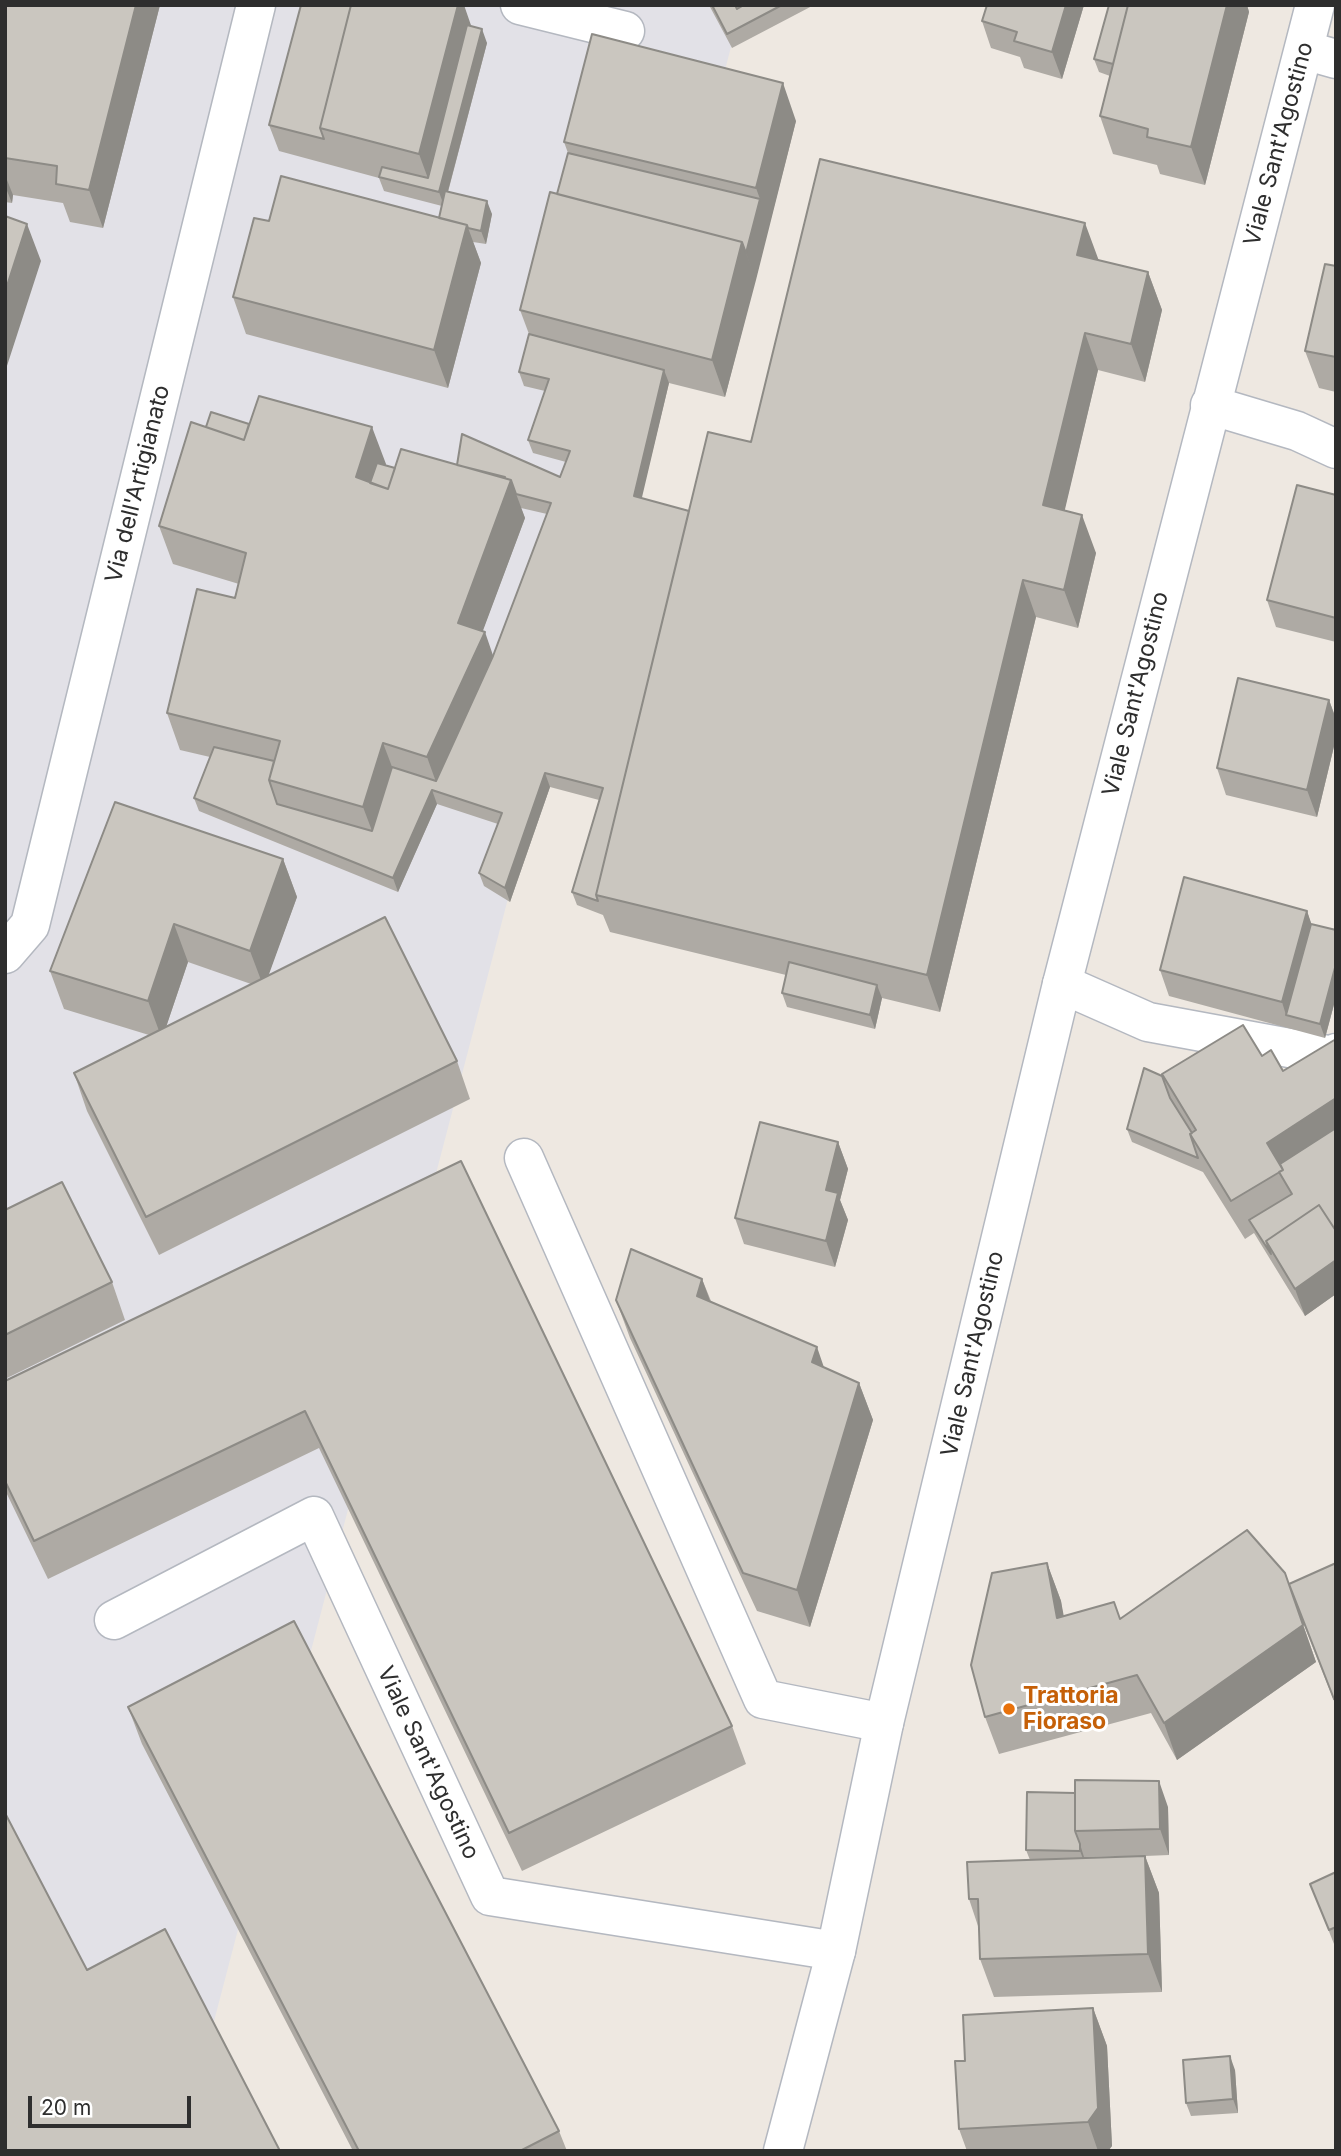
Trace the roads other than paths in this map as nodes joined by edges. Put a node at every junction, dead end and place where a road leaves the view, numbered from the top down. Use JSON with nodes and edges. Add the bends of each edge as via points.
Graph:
{"nodes":[{"id":1,"x":256,"y":5,"type":"edge"},
{"id":2,"x":520,"y":5,"type":"edge"},
{"id":3,"x":1315,"y":5,"type":"edge"},
{"id":4,"x":625,"y":32,"type":"dead end"},
{"id":5,"x":1320,"y":55,"type":"edge"},
{"id":6,"x":1210,"y":405,"type":"junction"},
{"id":7,"x":1336,"y":449,"type":"edge"},
{"id":8,"x":5,"y":954,"type":"edge"},
{"id":9,"x":1062,"y":984,"type":"junction"},
{"id":10,"x":1336,"y":1053,"type":"edge"},
{"id":11,"x":524,"y":1158,"type":"dead end"},
{"id":12,"x":114,"y":1620,"type":"dead end"},
{"id":13,"x":884,"y":1723,"type":"junction"},
{"id":14,"x":836,"y":1951,"type":"junction"},
{"id":15,"x":783,"y":2151,"type":"edge"}],
"edges":[{"from":1,"to":8,"type":"street","name":"Via dell'Artigianato","via":[[30,925]]},
{"from":2,"to":4,"type":"street"},
{"from":3,"to":5,"type":"street","name":"Viale Sant'Agostino"},
{"from":5,"to":6,"type":"street","name":"Viale Sant'Agostino"},
{"from":6,"to":7,"type":"street","via":[[1297,430]]},
{"from":6,"to":9,"type":"street","name":"Viale Sant'Agostino"},
{"from":9,"to":10,"type":"street","via":[[1148,1022]]},
{"from":9,"to":13,"type":"street","name":"Viale Sant'Agostino"},
{"from":11,"to":13,"type":"street","via":[[762,1699]]},
{"from":12,"to":14,"type":"street","name":"Viale Sant'Agostino","via":[[314,1516],[490,1896]]},
{"from":13,"to":14,"type":"street","name":"Viale Sant'Agostino"},
{"from":14,"to":15,"type":"street","name":"Viale Sant'Agostino"}]}
